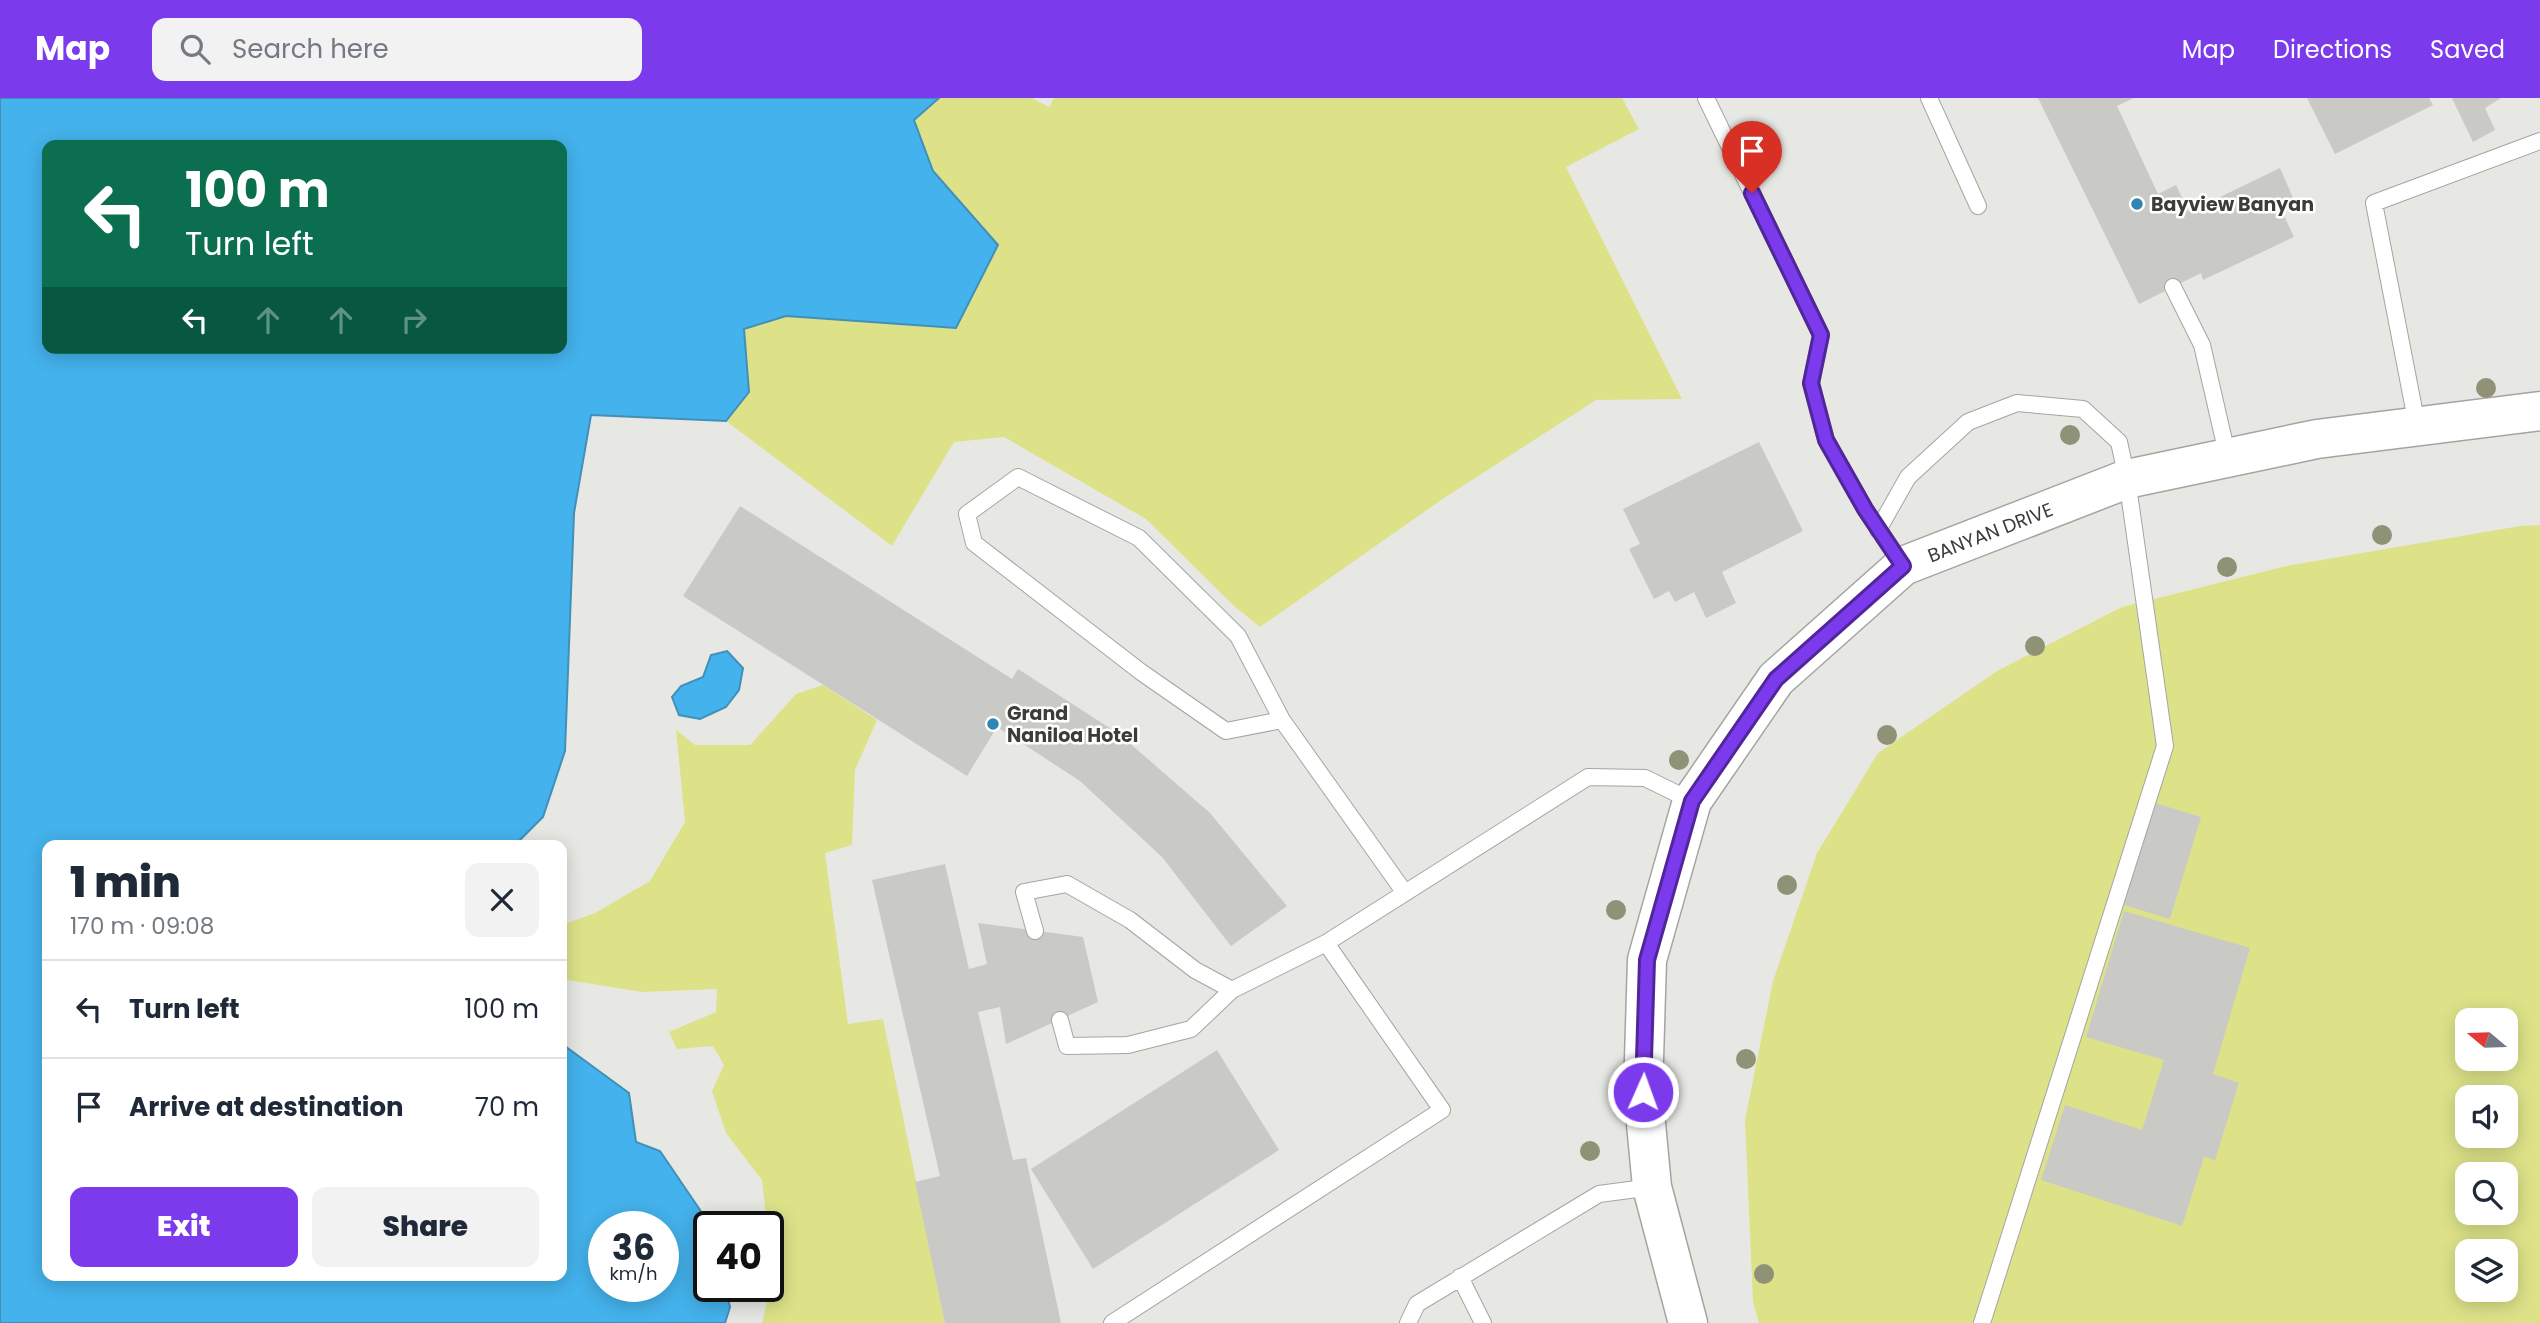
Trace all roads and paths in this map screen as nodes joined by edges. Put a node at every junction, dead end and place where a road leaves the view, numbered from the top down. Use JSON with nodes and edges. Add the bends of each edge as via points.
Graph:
{"nodes":[{"id":1,"x":1706,"y":98,"type":"edge"},
{"id":2,"x":1929,"y":98,"type":"edge"},
{"id":3,"x":2540,"y":141,"type":"edge"},
{"id":4,"x":1978,"y":206,"type":"dead end"},
{"id":5,"x":2173,"y":287,"type":"dead end"},
{"id":6,"x":2540,"y":411,"type":"edge"},
{"id":7,"x":2417,"y":425,"type":"junction"},
{"id":8,"x":2228,"y":458,"type":"junction"},
{"id":9,"x":2127,"y":479,"type":"junction"},
{"id":10,"x":1878,"y":530,"type":"junction"},
{"id":11,"x":1903,"y":566,"type":"junction"},
{"id":12,"x":1282,"y":720,"type":"junction"},
{"id":13,"x":1692,"y":801,"type":"junction"},
{"id":14,"x":1405,"y":893,"type":"junction"},
{"id":15,"x":1035,"y":930,"type":"dead end"},
{"id":16,"x":1326,"y":943,"type":"junction"},
{"id":17,"x":1232,"y":990,"type":"junction"},
{"id":18,"x":1060,"y":1020,"type":"dead end"},
{"id":19,"x":1652,"y":1187,"type":"junction"},
{"id":20,"x":1460,"y":1278,"type":"junction"},
{"id":21,"x":1112,"y":1323,"type":"edge"},
{"id":22,"x":1408,"y":1323,"type":"edge"},
{"id":23,"x":1483,"y":1323,"type":"edge"},
{"id":24,"x":1688,"y":1323,"type":"edge"},
{"id":25,"x":1982,"y":1323,"type":"edge"}],
"edges":[{"from":1,"to":10,"type":"lane","via":[[1821,335],[1811,383],[1826,440]]},
{"from":2,"to":4,"type":"lane"},
{"from":3,"to":7,"type":"lane","via":[[2374,203]]},
{"from":5,"to":8,"type":"lane","via":[[2202,345]]},
{"from":6,"to":7,"type":"street","name":"BANYAN DRIVE"},
{"from":7,"to":8,"type":"street","name":"BANYAN DRIVE"},
{"from":8,"to":9,"type":"street","name":"BANYAN DRIVE"},
{"from":9,"to":10,"type":"lane","via":[[2119,442],[2083,409],[2017,402],[1968,422],[1908,477]]},
{"from":9,"to":11,"type":"street","name":"BANYAN DRIVE"},
{"from":9,"to":25,"type":"lane","via":[[2165,746]]},
{"from":10,"to":11,"type":"lane"},
{"from":11,"to":13,"type":"street","name":"BANYAN DRIVE","via":[[1776,679]]},
{"from":12,"to":12,"type":"lane","via":[[1238,636],[1139,538],[1018,477],[967,514],[974,543],[1226,732]]},
{"from":12,"to":14,"type":"lane"},
{"from":13,"to":14,"type":"lane","via":[[1645,778],[1588,777]]},
{"from":13,"to":19,"type":"street","name":"BANYAN DRIVE","via":[[1647,960],[1643,1092]]},
{"from":14,"to":16,"type":"lane"},
{"from":15,"to":17,"type":"lane","via":[[1024,892],[1067,884],[1130,920],[1195,970]]},
{"from":16,"to":17,"type":"lane"},
{"from":16,"to":21,"type":"lane","via":[[1442,1110]]},
{"from":17,"to":18,"type":"lane","via":[[1191,1029],[1128,1045],[1067,1046]]},
{"from":19,"to":20,"type":"lane","via":[[1599,1194]]},
{"from":19,"to":24,"type":"street","name":"BANYAN DRIVE"},
{"from":20,"to":22,"type":"lane","via":[[1417,1304]]},
{"from":20,"to":23,"type":"lane"}]}
